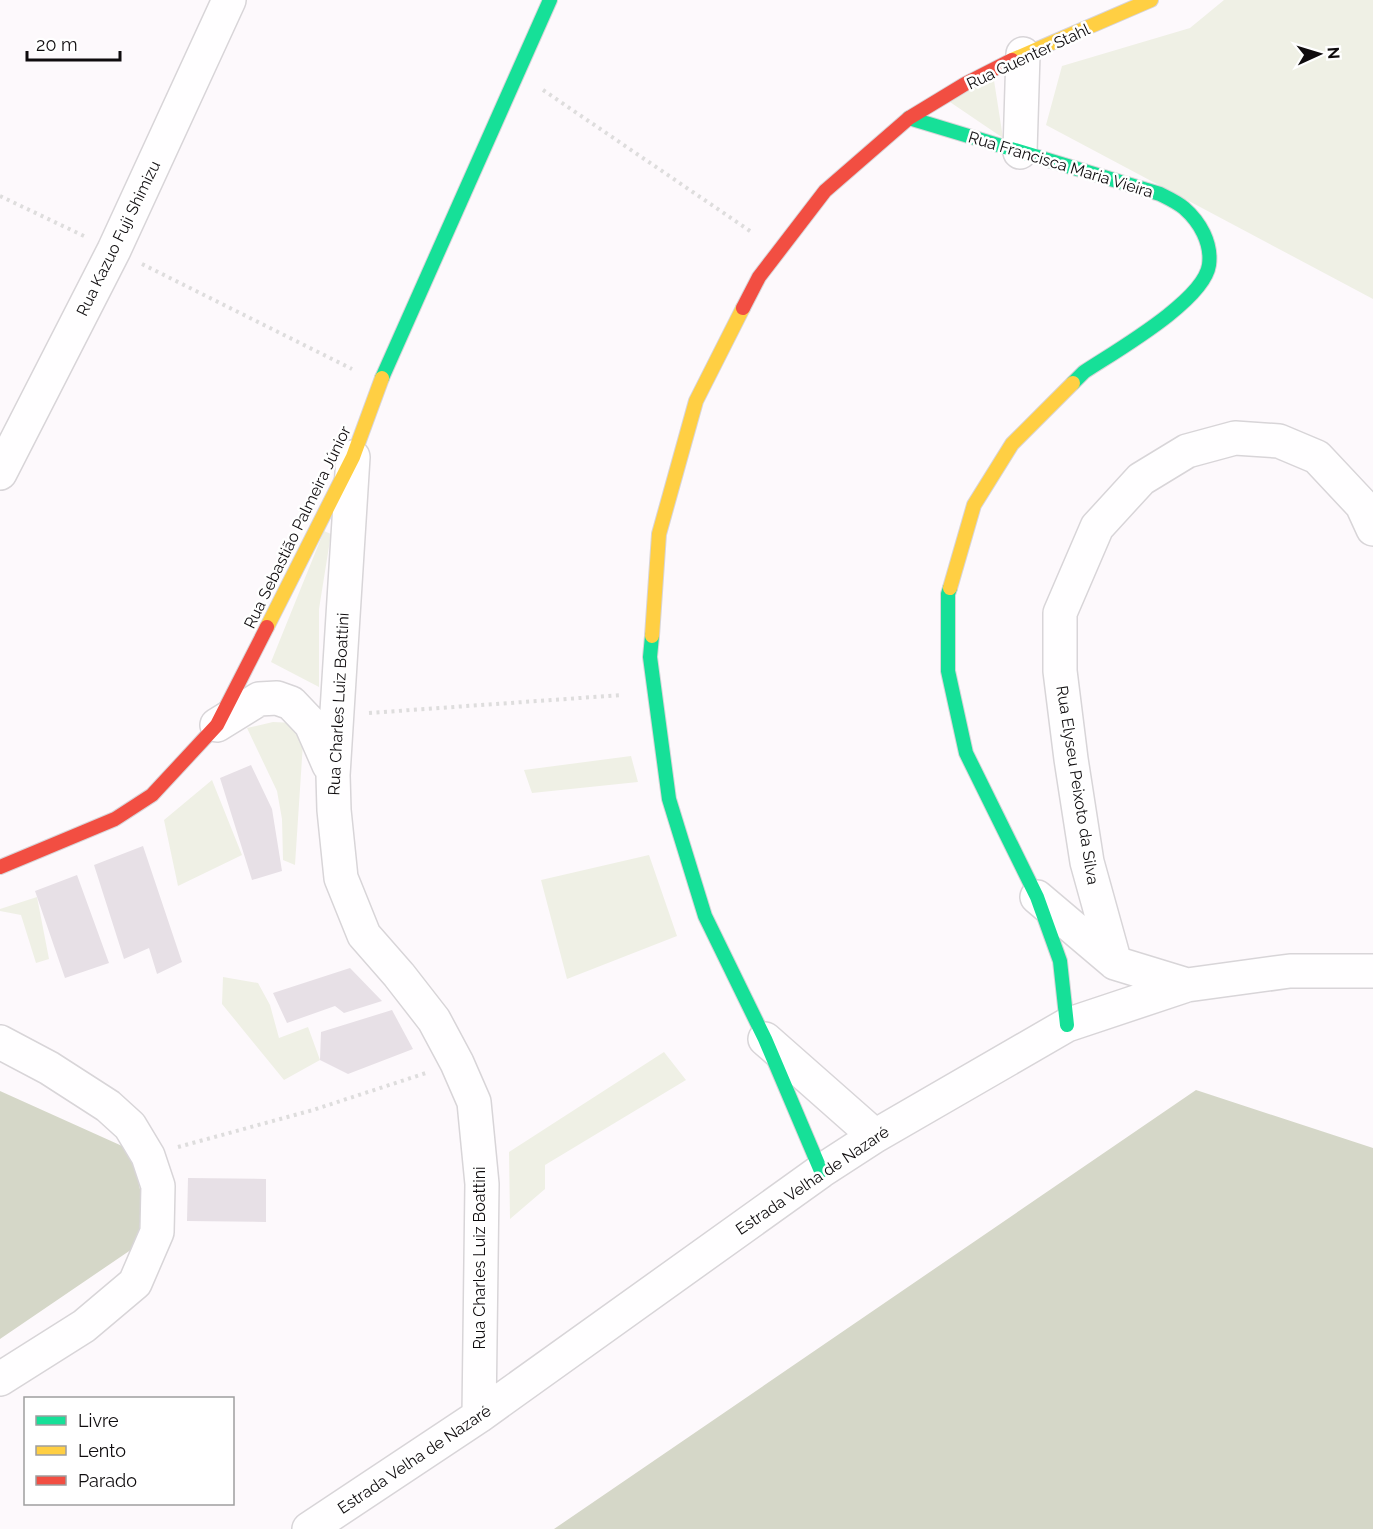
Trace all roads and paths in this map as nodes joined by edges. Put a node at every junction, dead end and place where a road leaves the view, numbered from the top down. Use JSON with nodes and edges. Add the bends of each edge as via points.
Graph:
{"nodes":[{"id":1,"x":229,"y":0,"type":"edge"},
{"id":2,"x":1151,"y":0,"type":"edge"},
{"id":3,"x":552,"y":4,"type":"edge"},
{"id":4,"x":1023,"y":54,"type":"junction"},
{"id":5,"x":518,"y":73,"type":"junction"},
{"id":6,"x":909,"y":118,"type":"junction"},
{"id":7,"x":1020,"y":152,"type":"junction"},
{"id":8,"x":0,"y":196,"type":"edge"},
{"id":9,"x":114,"y":250,"type":"junction"},
{"id":10,"x":779,"y":251,"type":"junction"},
{"id":11,"x":380,"y":383,"type":"junction"},
{"id":12,"x":353,"y":458,"type":"junction"},
{"id":13,"x":0,"y":473,"type":"edge"},
{"id":14,"x":1373,"y":529,"type":"edge"},
{"id":15,"x":654,"y":693,"type":"junction"},
{"id":16,"x":335,"y":715,"type":"junction"},
{"id":17,"x":217,"y":725,"type":"junction"},
{"id":18,"x":333,"y":775,"type":"junction"},
{"id":19,"x":0,"y":867,"type":"edge"},
{"id":20,"x":1037,"y":897,"type":"junction"},
{"id":21,"x":1115,"y":963,"type":"junction"},
{"id":22,"x":1373,"y":971,"type":"edge"},
{"id":23,"x":1187,"y":986,"type":"junction"},
{"id":24,"x":1067,"y":1024,"type":"junction"},
{"id":25,"x":765,"y":1039,"type":"junction"},
{"id":26,"x":0,"y":1042,"type":"edge"},
{"id":27,"x":457,"y":1063,"type":"junction"},
{"id":28,"x":875,"y":1136,"type":"junction"},
{"id":29,"x":148,"y":1155,"type":"junction"},
{"id":30,"x":821,"y":1171,"type":"junction"},
{"id":31,"x":0,"y":1379,"type":"edge"},
{"id":32,"x":479,"y":1416,"type":"junction"},
{"id":33,"x":309,"y":1529,"type":"edge"}],
"edges":[{"from":1,"to":9,"type":"street","name":"Rua Kazuo Fuji Shimizu"},
{"from":2,"to":4,"type":"street","name":"Rua Guenter Stahl"},
{"from":3,"to":5,"type":"street","name":"Rua Sebastião Palmeira Júnior"},
{"from":4,"to":6,"type":"street","name":"Rua Guenter Stahl"},
{"from":4,"to":7,"type":"street"},
{"from":5,"to":10,"type":"path"},
{"from":5,"to":11,"type":"street","name":"Rua Sebastião Palmeira Júnior"},
{"from":6,"to":7,"type":"street","name":"Rua Francisca Maria Vieira"},
{"from":6,"to":10,"type":"street","name":"Rua Guenter Stahl","via":[[825,191]]},
{"from":7,"to":20,"type":"street","name":"Rua Francisca Maria Vieira","via":[[1125,182],[1183,207],[1200,225],[1208,244],[1209,266],[1201,284],[1168,315],[1084,372],[1012,444],[975,505],[948,594],[948,671],[966,753]]},
{"from":8,"to":9,"type":"path"},
{"from":9,"to":11,"type":"path"},
{"from":9,"to":13,"type":"street","name":"Rua Kazuo Fuji Shimizu"},
{"from":10,"to":15,"type":"street","name":"Rua Guenter Stahl","via":[[759,277],[696,401],[659,534],[650,657]]},
{"from":11,"to":12,"type":"street","name":"Rua Sebastião Palmeira Júnior"},
{"from":12,"to":16,"type":"street","name":"Rua Charles Luiz Boattini"},
{"from":12,"to":17,"type":"street","name":"Rua Sebastião Palmeira Júnior"},
{"from":14,"to":21,"type":"street","name":"Rua Elyseu Peixoto da Silva","via":[[1362,505],[1317,457],[1279,441],[1235,438],[1187,451],[1140,479],[1097,527],[1060,613],[1060,671],[1087,862]]},
{"from":15,"to":16,"type":"path"},
{"from":15,"to":25,"type":"street","name":"Rua Guenter Stahl","via":[[669,799],[705,916]]},
{"from":16,"to":18,"type":"street","name":"Rua Charles Luiz Boattini"},
{"from":17,"to":18,"type":"street","via":[[259,699],[278,698],[291,703],[311,724]]},
{"from":17,"to":19,"type":"street","name":"Rua Sebastião Palmeira Júnior","via":[[152,795],[115,819]]},
{"from":18,"to":27,"type":"street","name":"Rua Charles Luiz Boattini","via":[[341,878],[364,935],[434,1020]]},
{"from":20,"to":21,"type":"street","name":"Rua Francisca Maria Vieira"},
{"from":20,"to":24,"type":"street","name":"Rua Francisca Maria Vieira","via":[[1060,961]]},
{"from":21,"to":23,"type":"street","name":"Rua Francisca Maria Vieira"},
{"from":22,"to":23,"type":"street","name":"Estrada Velha de Nazaré","via":[[1290,971]]},
{"from":23,"to":24,"type":"street","name":"Estrada Velha de Nazaré"},
{"from":24,"to":28,"type":"street","name":"Estrada Velha de Nazaré"},
{"from":25,"to":28,"type":"street"},
{"from":25,"to":30,"type":"street","name":"Rua Guenter Stahl"},
{"from":26,"to":29,"type":"street","via":[[108,1106],[130,1126]]},
{"from":27,"to":29,"type":"path","via":[[313,1110]]},
{"from":27,"to":32,"type":"street","name":"Rua Charles Luiz Boattini","via":[[474,1102],[482,1184]]},
{"from":28,"to":30,"type":"street","name":"Estrada Velha de Nazaré"},
{"from":29,"to":31,"type":"street","via":[[158,1186],[157,1232],[135,1283],[84,1326]]},
{"from":30,"to":32,"type":"street","name":"Estrada Velha de Nazaré"},
{"from":32,"to":33,"type":"street","name":"Estrada Velha de Nazaré"}]}
